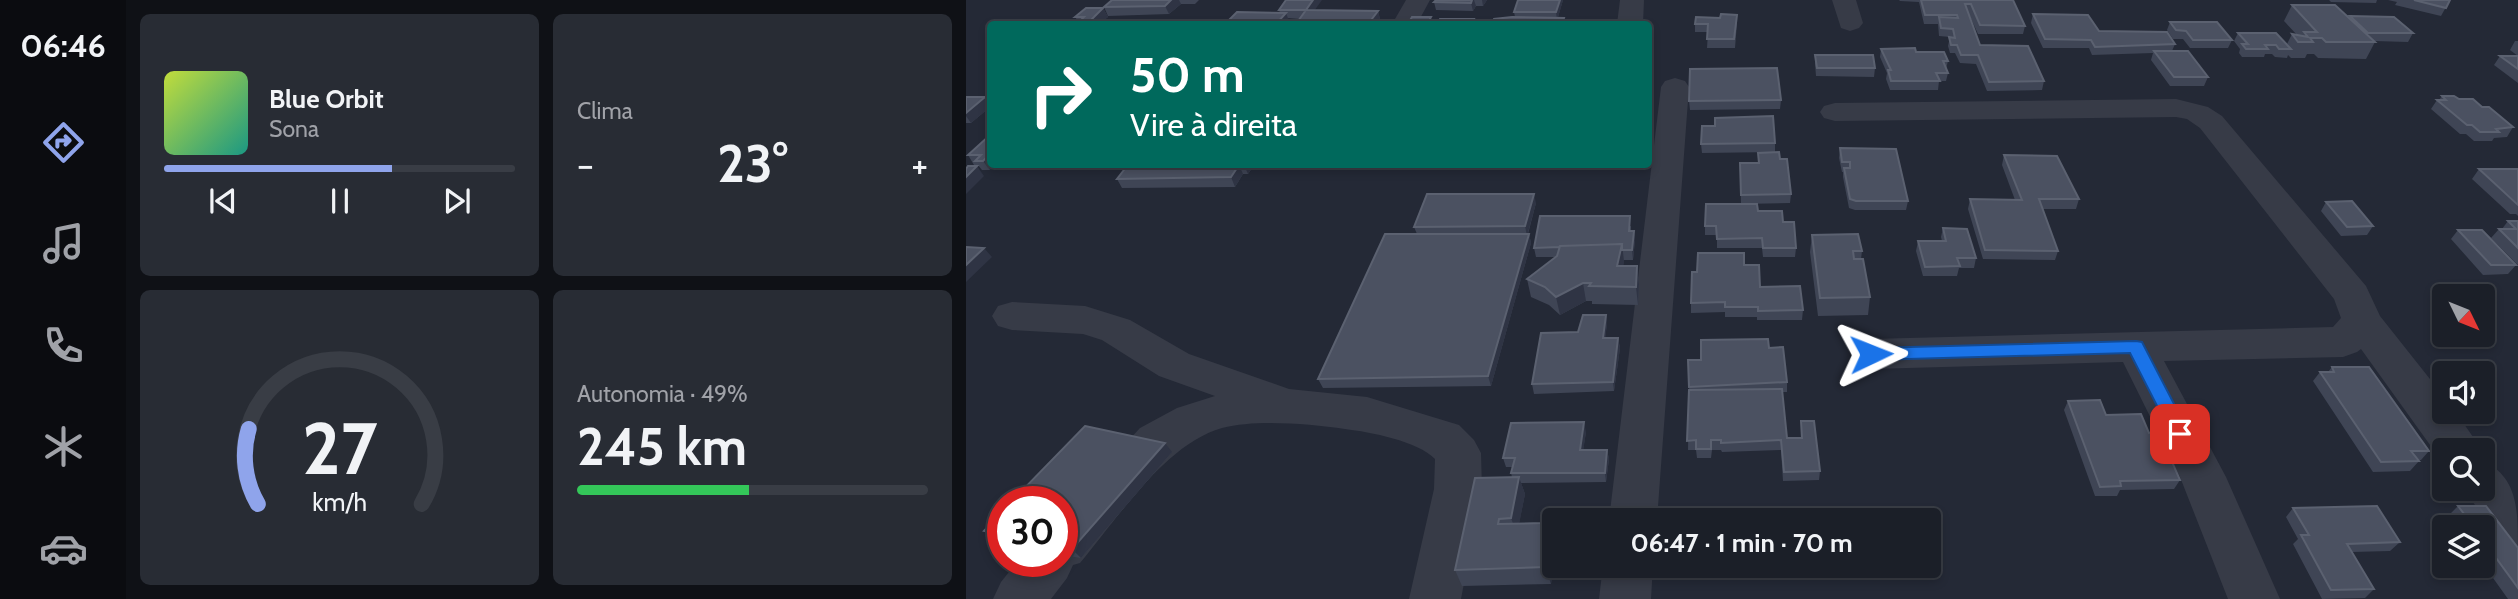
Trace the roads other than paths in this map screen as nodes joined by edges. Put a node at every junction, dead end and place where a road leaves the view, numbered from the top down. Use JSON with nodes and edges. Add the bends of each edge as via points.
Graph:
{"nodes":[{"id":1,"x":1632,"y":0,"type":"edge"},
{"id":2,"x":1630,"y":21,"type":"edge"},
{"id":3,"x":1675,"y":86,"type":"dead end"},
{"id":4,"x":1835,"y":112,"type":"dead end"},
{"id":5,"x":1012,"y":316,"type":"dead end"},
{"id":6,"x":2362,"y":321,"type":"junction"},
{"id":7,"x":2136,"y":347,"type":"junction"},
{"id":8,"x":1871,"y":354,"type":"dead end"},
{"id":9,"x":1297,"y":407,"type":"junction"},
{"id":10,"x":2450,"y":438,"type":"edge"},
{"id":11,"x":2495,"y":497,"type":"edge"},
{"id":12,"x":1634,"y":508,"type":"edge"},
{"id":13,"x":2518,"y":527,"type":"edge"},
{"id":14,"x":1078,"y":529,"type":"edge"},
{"id":15,"x":1037,"y":577,"type":"edge"},
{"id":16,"x":1627,"y":578,"type":"edge"},
{"id":17,"x":1019,"y":599,"type":"edge"},
{"id":18,"x":1435,"y":599,"type":"edge"},
{"id":19,"x":1625,"y":599,"type":"edge"},
{"id":20,"x":2254,"y":599,"type":"edge"}],
"edges":[{"from":1,"to":2,"type":"street"},
{"from":3,"to":12,"type":"street"},
{"from":4,"to":6,"type":"street","via":[[2176,108],[2197,113],[2211,122],[2352,295]]},
{"from":5,"to":9,"type":"street","via":[[1085,320],[1116,330],[1174,365]]},
{"from":6,"to":7,"type":"street","via":[[2343,342]]},
{"from":6,"to":10,"type":"street"},
{"from":7,"to":8,"type":"street"},
{"from":7,"to":20,"type":"street","via":[[2203,477]]},
{"from":9,"to":14,"type":"street","via":[[1225,410],[1193,420],[1156,441]]},
{"from":9,"to":18,"type":"street","via":[[1367,414],[1443,438],[1458,453],[1458,489]]},
{"from":11,"to":13,"type":"street"},
{"from":15,"to":17,"type":"street"},
{"from":16,"to":19,"type":"street"}]}
